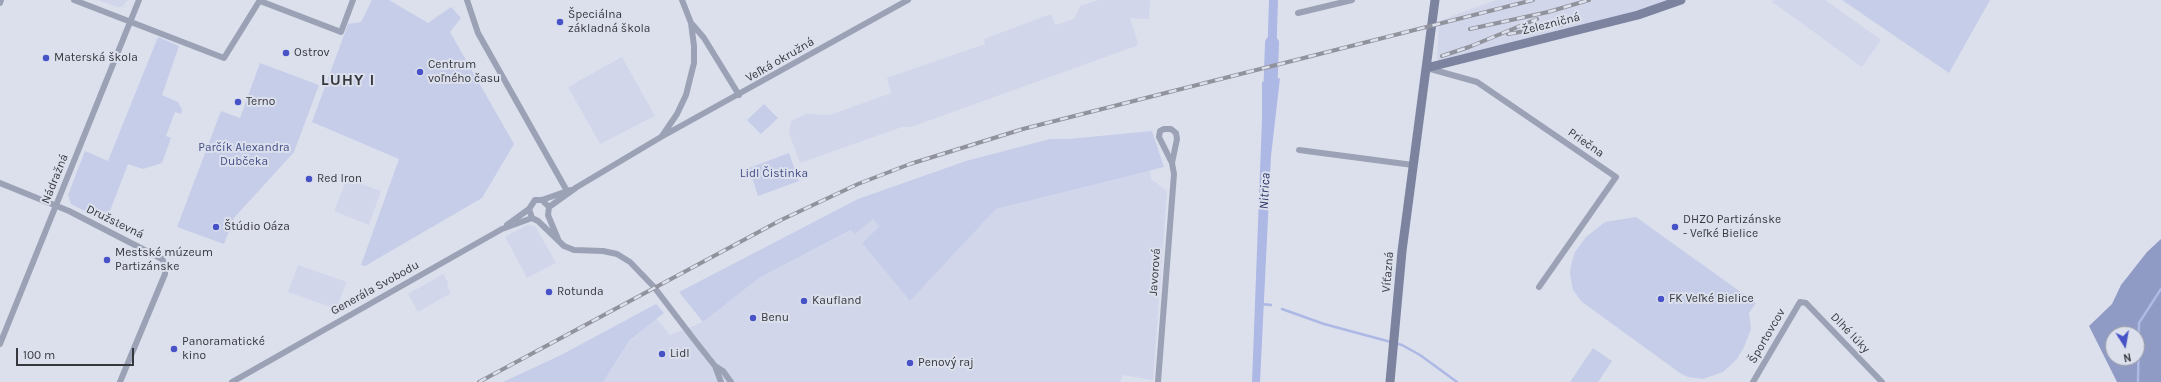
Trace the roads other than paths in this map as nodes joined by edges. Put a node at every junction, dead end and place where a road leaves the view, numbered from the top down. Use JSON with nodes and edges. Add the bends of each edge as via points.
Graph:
{"nodes":[{"id":1,"x":1,"y":0,"type":"edge"},
{"id":2,"x":74,"y":0,"type":"edge"},
{"id":3,"x":139,"y":0,"type":"edge"},
{"id":4,"x":260,"y":0,"type":"edge"},
{"id":5,"x":353,"y":0,"type":"edge"},
{"id":6,"x":467,"y":0,"type":"edge"},
{"id":7,"x":682,"y":0,"type":"edge"},
{"id":8,"x":908,"y":0,"type":"edge"},
{"id":9,"x":1352,"y":0,"type":"edge"},
{"id":10,"x":1435,"y":0,"type":"edge"},
{"id":11,"x":1681,"y":0,"type":"edge"},
{"id":12,"x":0,"y":3,"type":"edge"},
{"id":13,"x":1298,"y":13,"type":"dead end"},
{"id":14,"x":131,"y":22,"type":"junction"},
{"id":15,"x":691,"y":23,"type":"junction"},
{"id":16,"x":1426,"y":68,"type":"junction"},
{"id":17,"x":739,"y":96,"type":"junction"},
{"id":18,"x":661,"y":138,"type":"junction"},
{"id":19,"x":1299,"y":150,"type":"dead end"},
{"id":20,"x":1172,"y":163,"type":"junction"},
{"id":21,"x":1413,"y":165,"type":"junction"},
{"id":22,"x":0,"y":183,"type":"edge"},
{"id":23,"x":577,"y":187,"type":"junction"},
{"id":24,"x":567,"y":191,"type":"junction"},
{"id":25,"x":542,"y":200,"type":"junction"},
{"id":26,"x":56,"y":206,"type":"junction"},
{"id":27,"x":549,"y":207,"type":"junction"},
{"id":28,"x":528,"y":208,"type":"junction"},
{"id":29,"x":548,"y":215,"type":"junction"},
{"id":30,"x":535,"y":219,"type":"junction"},
{"id":31,"x":502,"y":229,"type":"junction"},
{"id":32,"x":560,"y":244,"type":"junction"},
{"id":33,"x":1540,"y":287,"type":"dead end"},
{"id":34,"x":1800,"y":302,"type":"joint"},
{"id":35,"x":0,"y":344,"type":"edge"},
{"id":36,"x":715,"y":366,"type":"junction"},
{"id":37,"x":120,"y":382,"type":"edge"},
{"id":38,"x":232,"y":382,"type":"edge"},
{"id":39,"x":721,"y":382,"type":"edge"},
{"id":40,"x":731,"y":382,"type":"edge"},
{"id":41,"x":1158,"y":382,"type":"edge"},
{"id":42,"x":1390,"y":382,"type":"edge"},
{"id":43,"x":1753,"y":382,"type":"edge"},
{"id":44,"x":1882,"y":382,"type":"edge"}],
"edges":[{"from":1,"to":12,"type":"street"},
{"from":2,"to":14,"type":"street"},
{"from":3,"to":14,"type":"street","name":"Nádražná"},
{"from":4,"to":5,"type":"street","via":[[341,32]]},
{"from":4,"to":14,"type":"street","via":[[224,58]]},
{"from":6,"to":24,"type":"street","via":[[478,33]]},
{"from":7,"to":15,"type":"street"},
{"from":8,"to":17,"type":"street","name":"Veľká okružná"},
{"from":9,"to":13,"type":"street"},
{"from":10,"to":16,"type":"main road","name":"Víťazná"},
{"from":11,"to":16,"type":"main road","name":"Železničná","via":[[1638,15]]},
{"from":14,"to":26,"type":"street","name":"Nádražná"},
{"from":15,"to":17,"type":"street","via":[[704,38]]},
{"from":15,"to":18,"type":"street","via":[[694,46],[692,77],[677,114]]},
{"from":16,"to":21,"type":"main road","name":"Víťazná"},
{"from":16,"to":33,"type":"street","name":"Priečna","via":[[1477,82],[1616,177]]},
{"from":17,"to":18,"type":"street","name":"Veľká okružná"},
{"from":18,"to":23,"type":"street"},
{"from":19,"to":21,"type":"street"},
{"from":20,"to":20,"type":"street","name":"Javorová","via":[[1176,133],[1164,129],[1160,131],[1159,137]]},
{"from":20,"to":41,"type":"street","name":"Javorová","via":[[1174,174]]},
{"from":21,"to":42,"type":"main road","name":"Víťazná"},
{"from":22,"to":26,"type":"street","name":"Družstevná"},
{"from":23,"to":24,"type":"street"},
{"from":23,"to":27,"type":"street"},
{"from":24,"to":25,"type":"street"},
{"from":25,"to":27,"type":"street"},
{"from":25,"to":28,"type":"street","via":[[532,202]]},
{"from":26,"to":35,"type":"street","name":"Nádražná"},
{"from":26,"to":37,"type":"street","name":"Družstevná","via":[[159,256],[165,264],[164,276]]},
{"from":27,"to":29,"type":"street"},
{"from":28,"to":30,"type":"street"},
{"from":28,"to":31,"type":"street"},
{"from":29,"to":30,"type":"street","via":[[544,220]]},
{"from":29,"to":32,"type":"street"},
{"from":30,"to":31,"type":"street","name":"Generála Svobodu"},
{"from":30,"to":32,"type":"street"},
{"from":31,"to":38,"type":"street","name":"Generála Svobodu"},
{"from":32,"to":36,"type":"street","via":[[568,248],[617,254],[630,262],[654,287]]},
{"from":34,"to":43,"type":"street","name":"Športovcov"},
{"from":34,"to":44,"type":"street","name":"Dlhé lúky","via":[[1806,303]]},
{"from":36,"to":39,"type":"street"},
{"from":36,"to":40,"type":"street","via":[[723,371]]}]}
